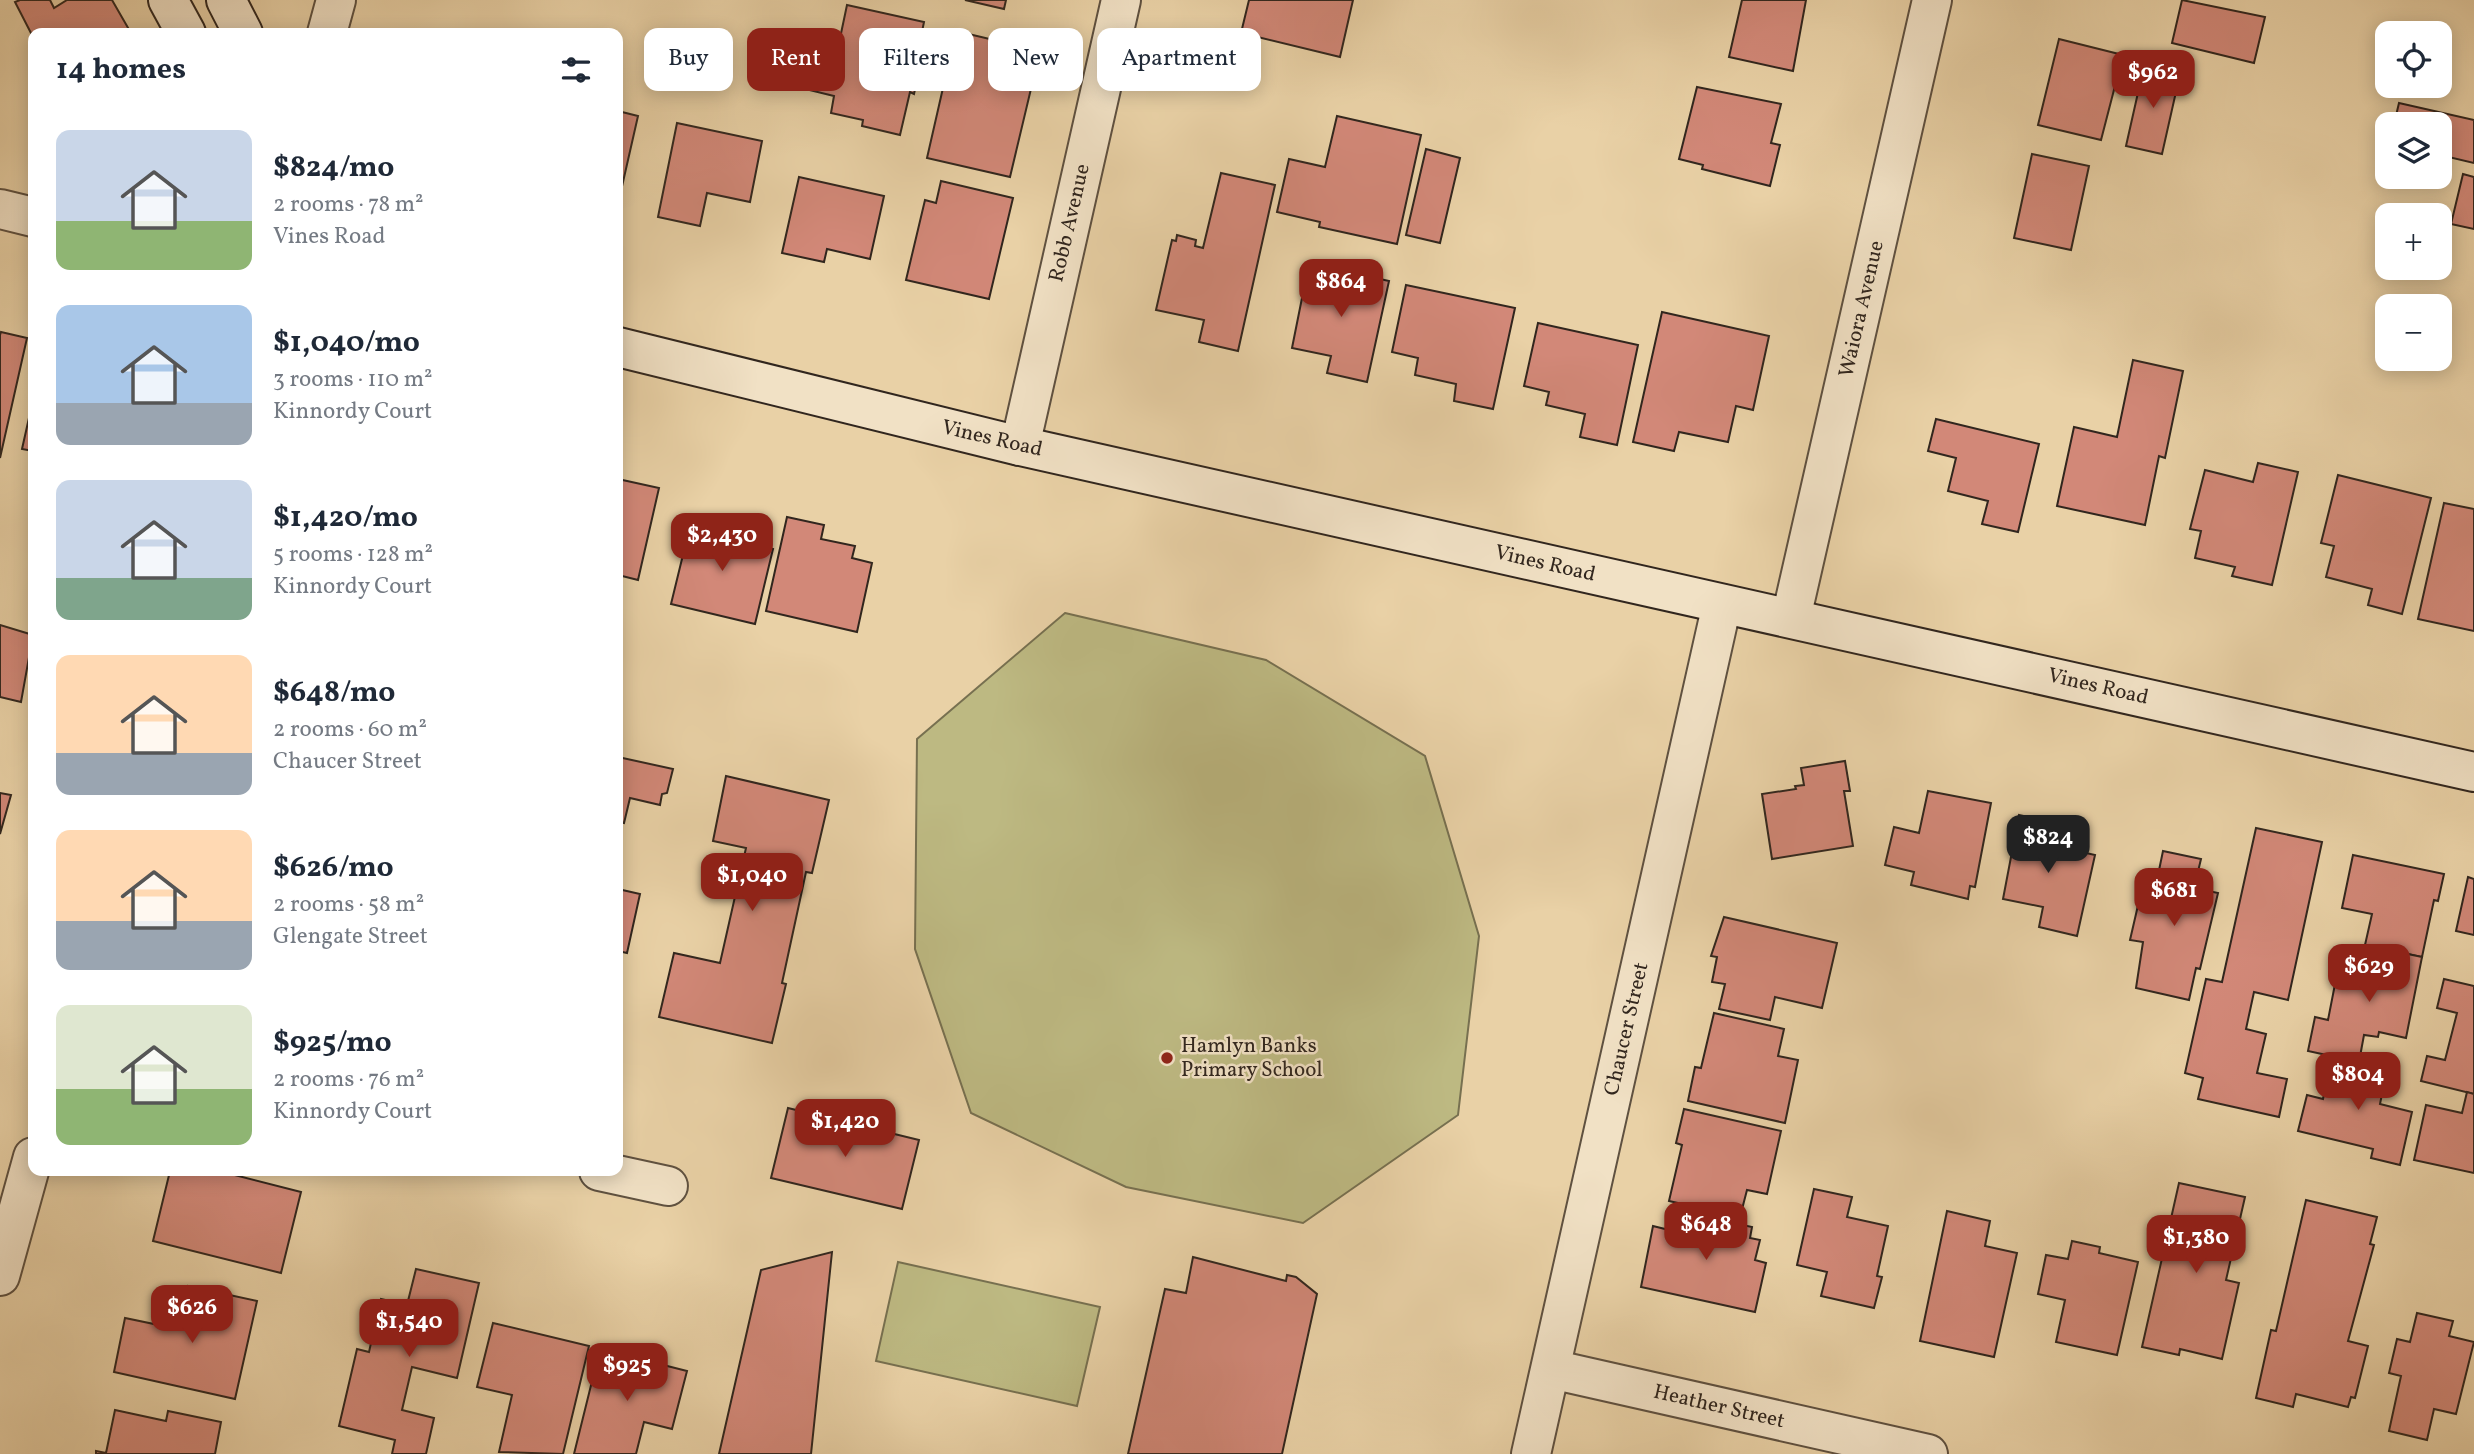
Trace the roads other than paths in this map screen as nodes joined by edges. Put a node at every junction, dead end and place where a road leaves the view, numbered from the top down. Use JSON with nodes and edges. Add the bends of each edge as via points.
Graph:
{"nodes":[{"id":1,"x":167,"y":0,"type":"edge"},
{"id":2,"x":226,"y":0,"type":"edge"},
{"id":3,"x":336,"y":0,"type":"edge"},
{"id":4,"x":1121,"y":0,"type":"edge"},
{"id":5,"x":1932,"y":0,"type":"edge"},
{"id":6,"x":183,"y":28,"type":"edge"},
{"id":7,"x":240,"y":28,"type":"edge"},
{"id":8,"x":328,"y":28,"type":"edge"},
{"id":9,"x":0,"y":209,"type":"edge"},
{"id":10,"x":28,"y":216,"type":"edge"},
{"id":11,"x":623,"y":348,"type":"edge"},
{"id":12,"x":1020,"y":446,"type":"junction"},
{"id":13,"x":1722,"y":604,"type":"junction"},
{"id":14,"x":1791,"y":618,"type":"junction"},
{"id":15,"x":2474,"y":772,"type":"edge"},
{"id":16,"x":28,"y":1175,"type":"edge"},
{"id":17,"x":622,"y":1176,"type":"edge"},
{"id":18,"x":668,"y":1186,"type":"dead end"},
{"id":19,"x":0,"y":1276,"type":"edge"},
{"id":20,"x":1551,"y":1369,"type":"junction"},
{"id":21,"x":1531,"y":1454,"type":"edge"},
{"id":22,"x":1928,"y":1454,"type":"edge"}],
"edges":[{"from":1,"to":6,"type":"street"},
{"from":2,"to":7,"type":"street"},
{"from":3,"to":8,"type":"street"},
{"from":4,"to":12,"type":"street","name":"Robb Avenue"},
{"from":5,"to":14,"type":"street","name":"Waiora Avenue"},
{"from":9,"to":10,"type":"street"},
{"from":11,"to":12,"type":"street","name":"Vines Road"},
{"from":12,"to":13,"type":"street","name":"Vines Road"},
{"from":13,"to":14,"type":"street","name":"Vines Road"},
{"from":13,"to":20,"type":"street","name":"Chaucer Street"},
{"from":14,"to":15,"type":"street","name":"Vines Road"},
{"from":16,"to":19,"type":"street"},
{"from":17,"to":18,"type":"street"},
{"from":20,"to":21,"type":"street","name":"Chaucer Street"},
{"from":20,"to":22,"type":"street","name":"Heather Street"}]}
